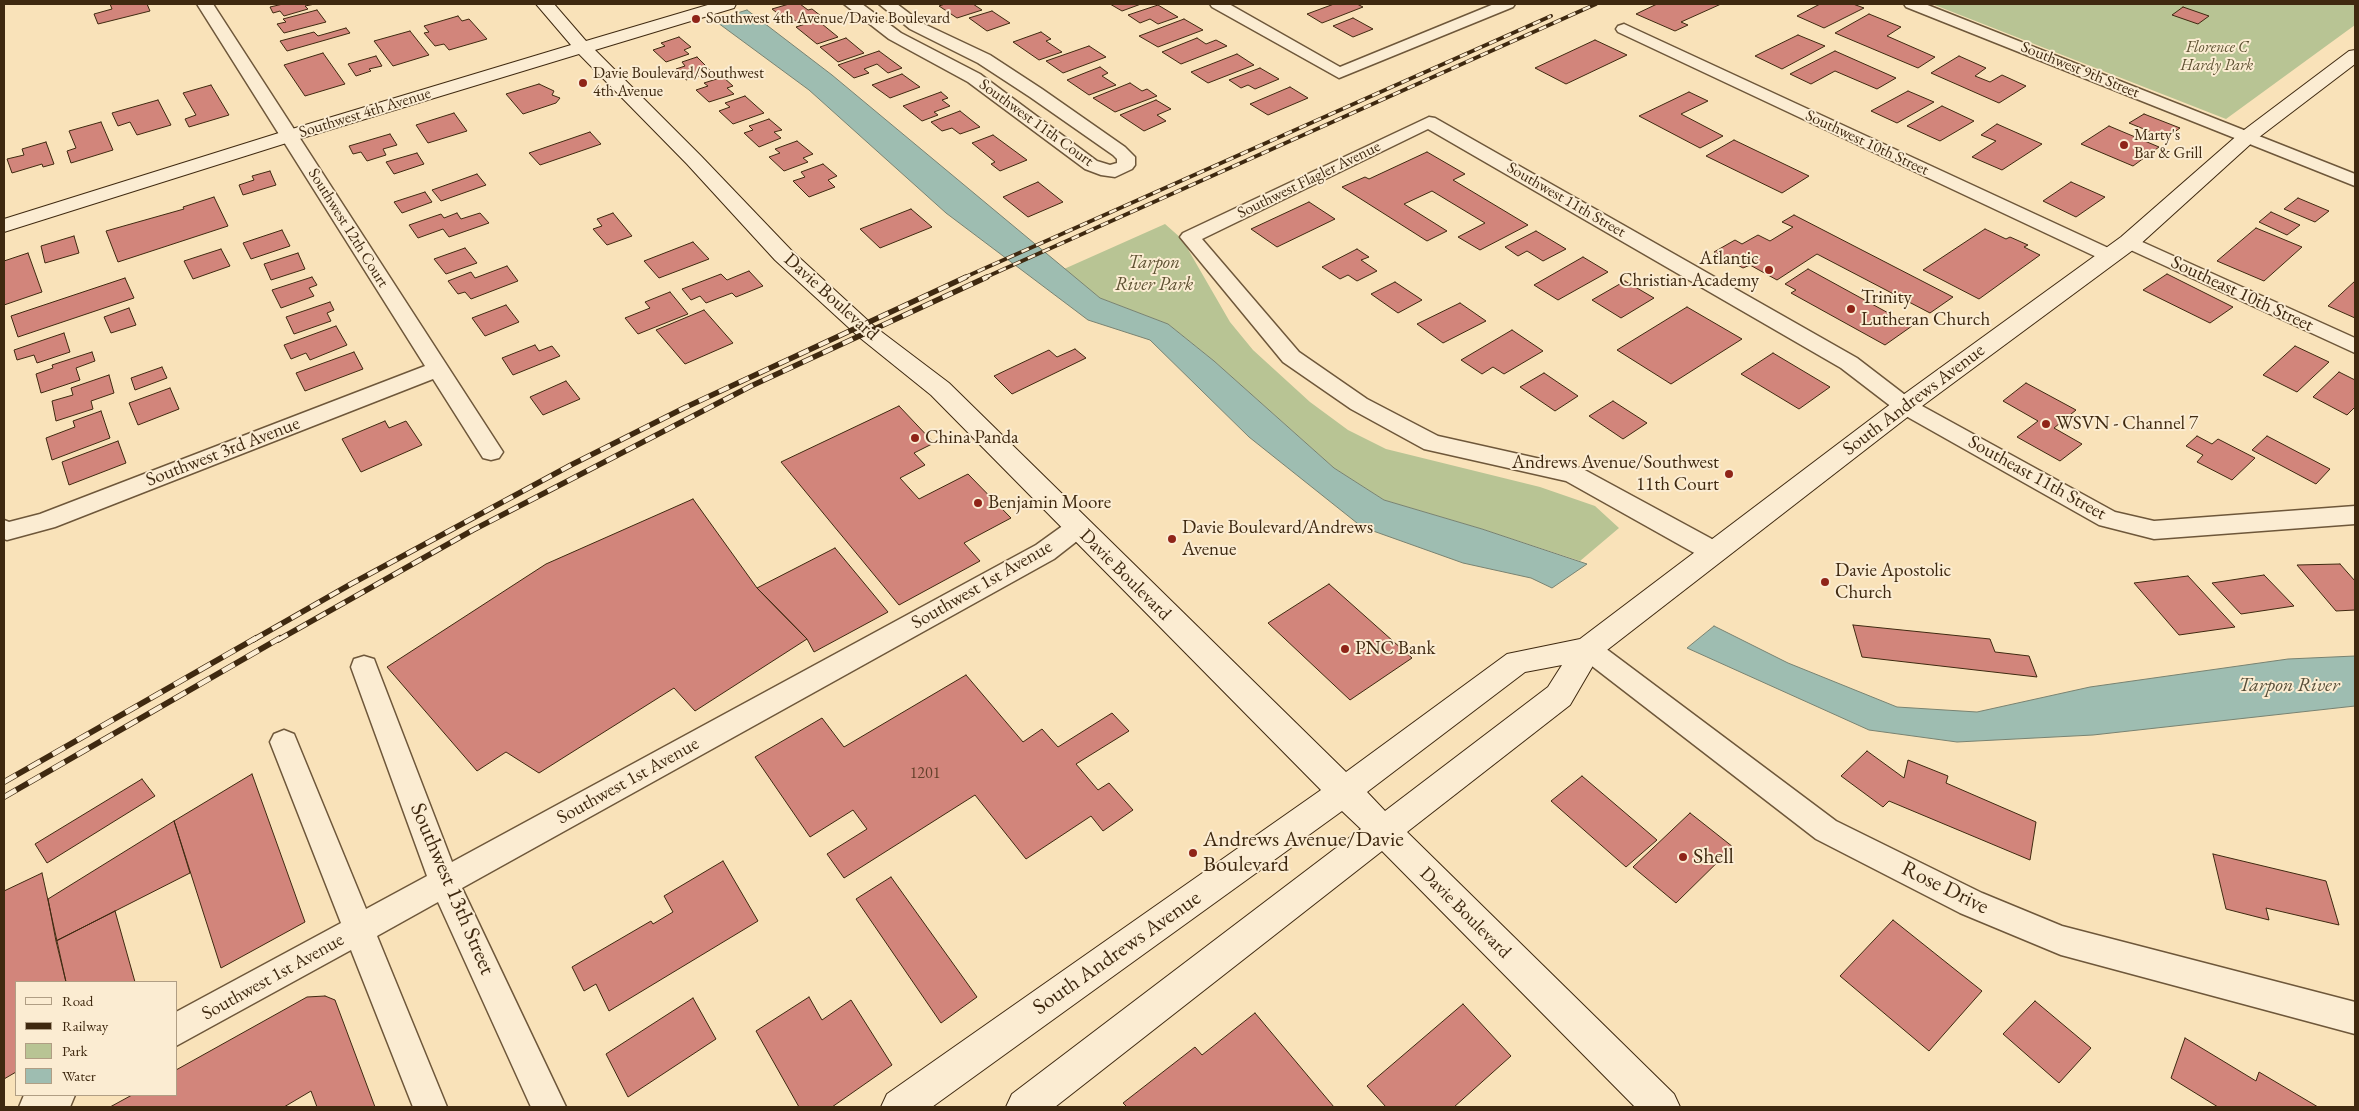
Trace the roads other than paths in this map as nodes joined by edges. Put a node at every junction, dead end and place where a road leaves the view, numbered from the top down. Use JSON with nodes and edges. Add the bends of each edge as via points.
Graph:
{"nodes":[{"id":1,"x":205,"y":4,"type":"edge"},
{"id":2,"x":545,"y":4,"type":"edge"},
{"id":3,"x":678,"y":4,"type":"edge"},
{"id":4,"x":728,"y":4,"type":"edge"},
{"id":5,"x":852,"y":4,"type":"edge"},
{"id":6,"x":887,"y":4,"type":"edge"},
{"id":7,"x":1218,"y":4,"type":"edge"},
{"id":8,"x":1506,"y":4,"type":"edge"},
{"id":9,"x":1912,"y":4,"type":"edge"},
{"id":10,"x":1624,"y":29,"type":"dead end"},
{"id":11,"x":578,"y":42,"type":"junction"},
{"id":12,"x":2355,"y":55,"type":"edge"},
{"id":13,"x":1429,"y":122,"type":"joint"},
{"id":14,"x":285,"y":130,"type":"junction"},
{"id":15,"x":2247,"y":137,"type":"junction"},
{"id":16,"x":2355,"y":180,"type":"edge"},
{"id":17,"x":4,"y":208,"type":"edge"},
{"id":18,"x":4,"y":226,"type":"edge"},
{"id":19,"x":2120,"y":249,"type":"junction"},
{"id":20,"x":2355,"y":346,"type":"edge"},
{"id":21,"x":437,"y":369,"type":"junction"},
{"id":22,"x":1905,"y":406,"type":"junction"},
{"id":23,"x":490,"y":452,"type":"dead end"},
{"id":24,"x":2355,"y":515,"type":"edge"},
{"id":25,"x":1077,"y":528,"type":"junction"},
{"id":26,"x":5,"y":530,"type":"edge"},
{"id":27,"x":1714,"y":552,"type":"junction"},
{"id":28,"x":1588,"y":649,"type":"junction"},
{"id":29,"x":364,"y":667,"type":"dead end"},
{"id":30,"x":284,"y":742,"type":"dead end"},
{"id":31,"x":1342,"y":792,"type":"junction"},
{"id":32,"x":1382,"y":831,"type":"junction"},
{"id":33,"x":444,"y":882,"type":"junction"},
{"id":34,"x":358,"y":930,"type":"junction"},
{"id":35,"x":2355,"y":1018,"type":"edge"},
{"id":36,"x":178,"y":1029,"type":"edge"},
{"id":37,"x":56,"y":1096,"type":"edge"},
{"id":38,"x":36,"y":1107,"type":"edge"},
{"id":39,"x":430,"y":1107,"type":"edge"},
{"id":40,"x":549,"y":1107,"type":"edge"},
{"id":41,"x":900,"y":1107,"type":"edge"},
{"id":42,"x":1025,"y":1107,"type":"edge"},
{"id":43,"x":1660,"y":1107,"type":"edge"}],
"edges":[{"from":1,"to":14,"type":"street","name":"Southwest 12th Court"},
{"from":2,"to":11,"type":"main road","name":"Davie Boulevard"},
{"from":3,"to":11,"type":"main road","name":"Southwest 4th Avenue"},
{"from":4,"to":11,"type":"main road","name":"Southwest 4th Avenue"},
{"from":5,"to":6,"type":"street","name":"Southwest 11th Court","via":[[895,36],[974,78],[1091,165],[1108,172],[1126,165],[1126,157],[1119,151],[1036,93],[984,59],[916,26]]},
{"from":7,"to":8,"type":"street","via":[[1339,73]]},
{"from":9,"to":15,"type":"street","name":"Southwest 9th Street"},
{"from":10,"to":19,"type":"street","name":"Southwest 10th Street"},
{"from":11,"to":14,"type":"main road","name":"Southwest 4th Avenue"},
{"from":11,"to":25,"type":"main road","name":"Davie Boulevard","via":[[783,255],[867,332],[940,389]]},
{"from":12,"to":15,"type":"main road","name":"South Andrews Avenue"},
{"from":13,"to":22,"type":"street","name":"Southwest 11th Street","via":[[1849,363]]},
{"from":13,"to":27,"type":"street","name":"Southwest Flagler Avenue","via":[[1190,237],[1291,357],[1359,404],[1432,443],[1573,474]]},
{"from":14,"to":17,"type":"main road","name":"Southwest 4th Avenue"},
{"from":14,"to":18,"type":"main road","name":"Southwest 4th Avenue"},
{"from":14,"to":21,"type":"street","name":"Southwest 12th Court"},
{"from":15,"to":16,"type":"street","name":"Southwest 9th Street"},
{"from":15,"to":19,"type":"main road","name":"South Andrews Avenue"},
{"from":19,"to":20,"type":"street","name":"Southeast 10th Street"},
{"from":19,"to":22,"type":"main road","name":"South Andrews Avenue"},
{"from":21,"to":23,"type":"street","name":"Southwest 12th Court"},
{"from":21,"to":26,"type":"street","name":"Southwest 3rd Avenue","via":[[46,521]]},
{"from":22,"to":24,"type":"street","name":"Southeast 11th Street","via":[[2108,519],[2154,530]]},
{"from":22,"to":27,"type":"main road","name":"South Andrews Avenue"},
{"from":25,"to":31,"type":"main road","name":"Davie Boulevard"},
{"from":25,"to":33,"type":"street","name":"Southwest 1st Avenue","via":[[1045,552]]},
{"from":27,"to":28,"type":"main road","name":"South Andrews Avenue"},
{"from":28,"to":31,"type":"main road","name":"South Andrews Avenue","via":[[1517,662]]},
{"from":28,"to":32,"type":"main road","name":"South Andrews Avenue","via":[[1558,696]]},
{"from":28,"to":35,"type":"street","name":"Rose Drive","via":[[1826,830],[1971,903],[2061,940]]},
{"from":29,"to":33,"type":"street","name":"Southwest 13th Street"},
{"from":30,"to":34,"type":"street"},
{"from":31,"to":32,"type":"main road","name":"Davie Boulevard"},
{"from":31,"to":41,"type":"main road","name":"South Andrews Avenue"},
{"from":32,"to":42,"type":"main road","name":"South Andrews Avenue"},
{"from":32,"to":43,"type":"main road","name":"Davie Boulevard"},
{"from":33,"to":34,"type":"street","name":"Southwest 1st Avenue"},
{"from":33,"to":40,"type":"street","name":"Southwest 13th Street"},
{"from":34,"to":36,"type":"street","name":"Southwest 1st Avenue"},
{"from":34,"to":39,"type":"street"},
{"from":37,"to":38,"type":"street"}]}
